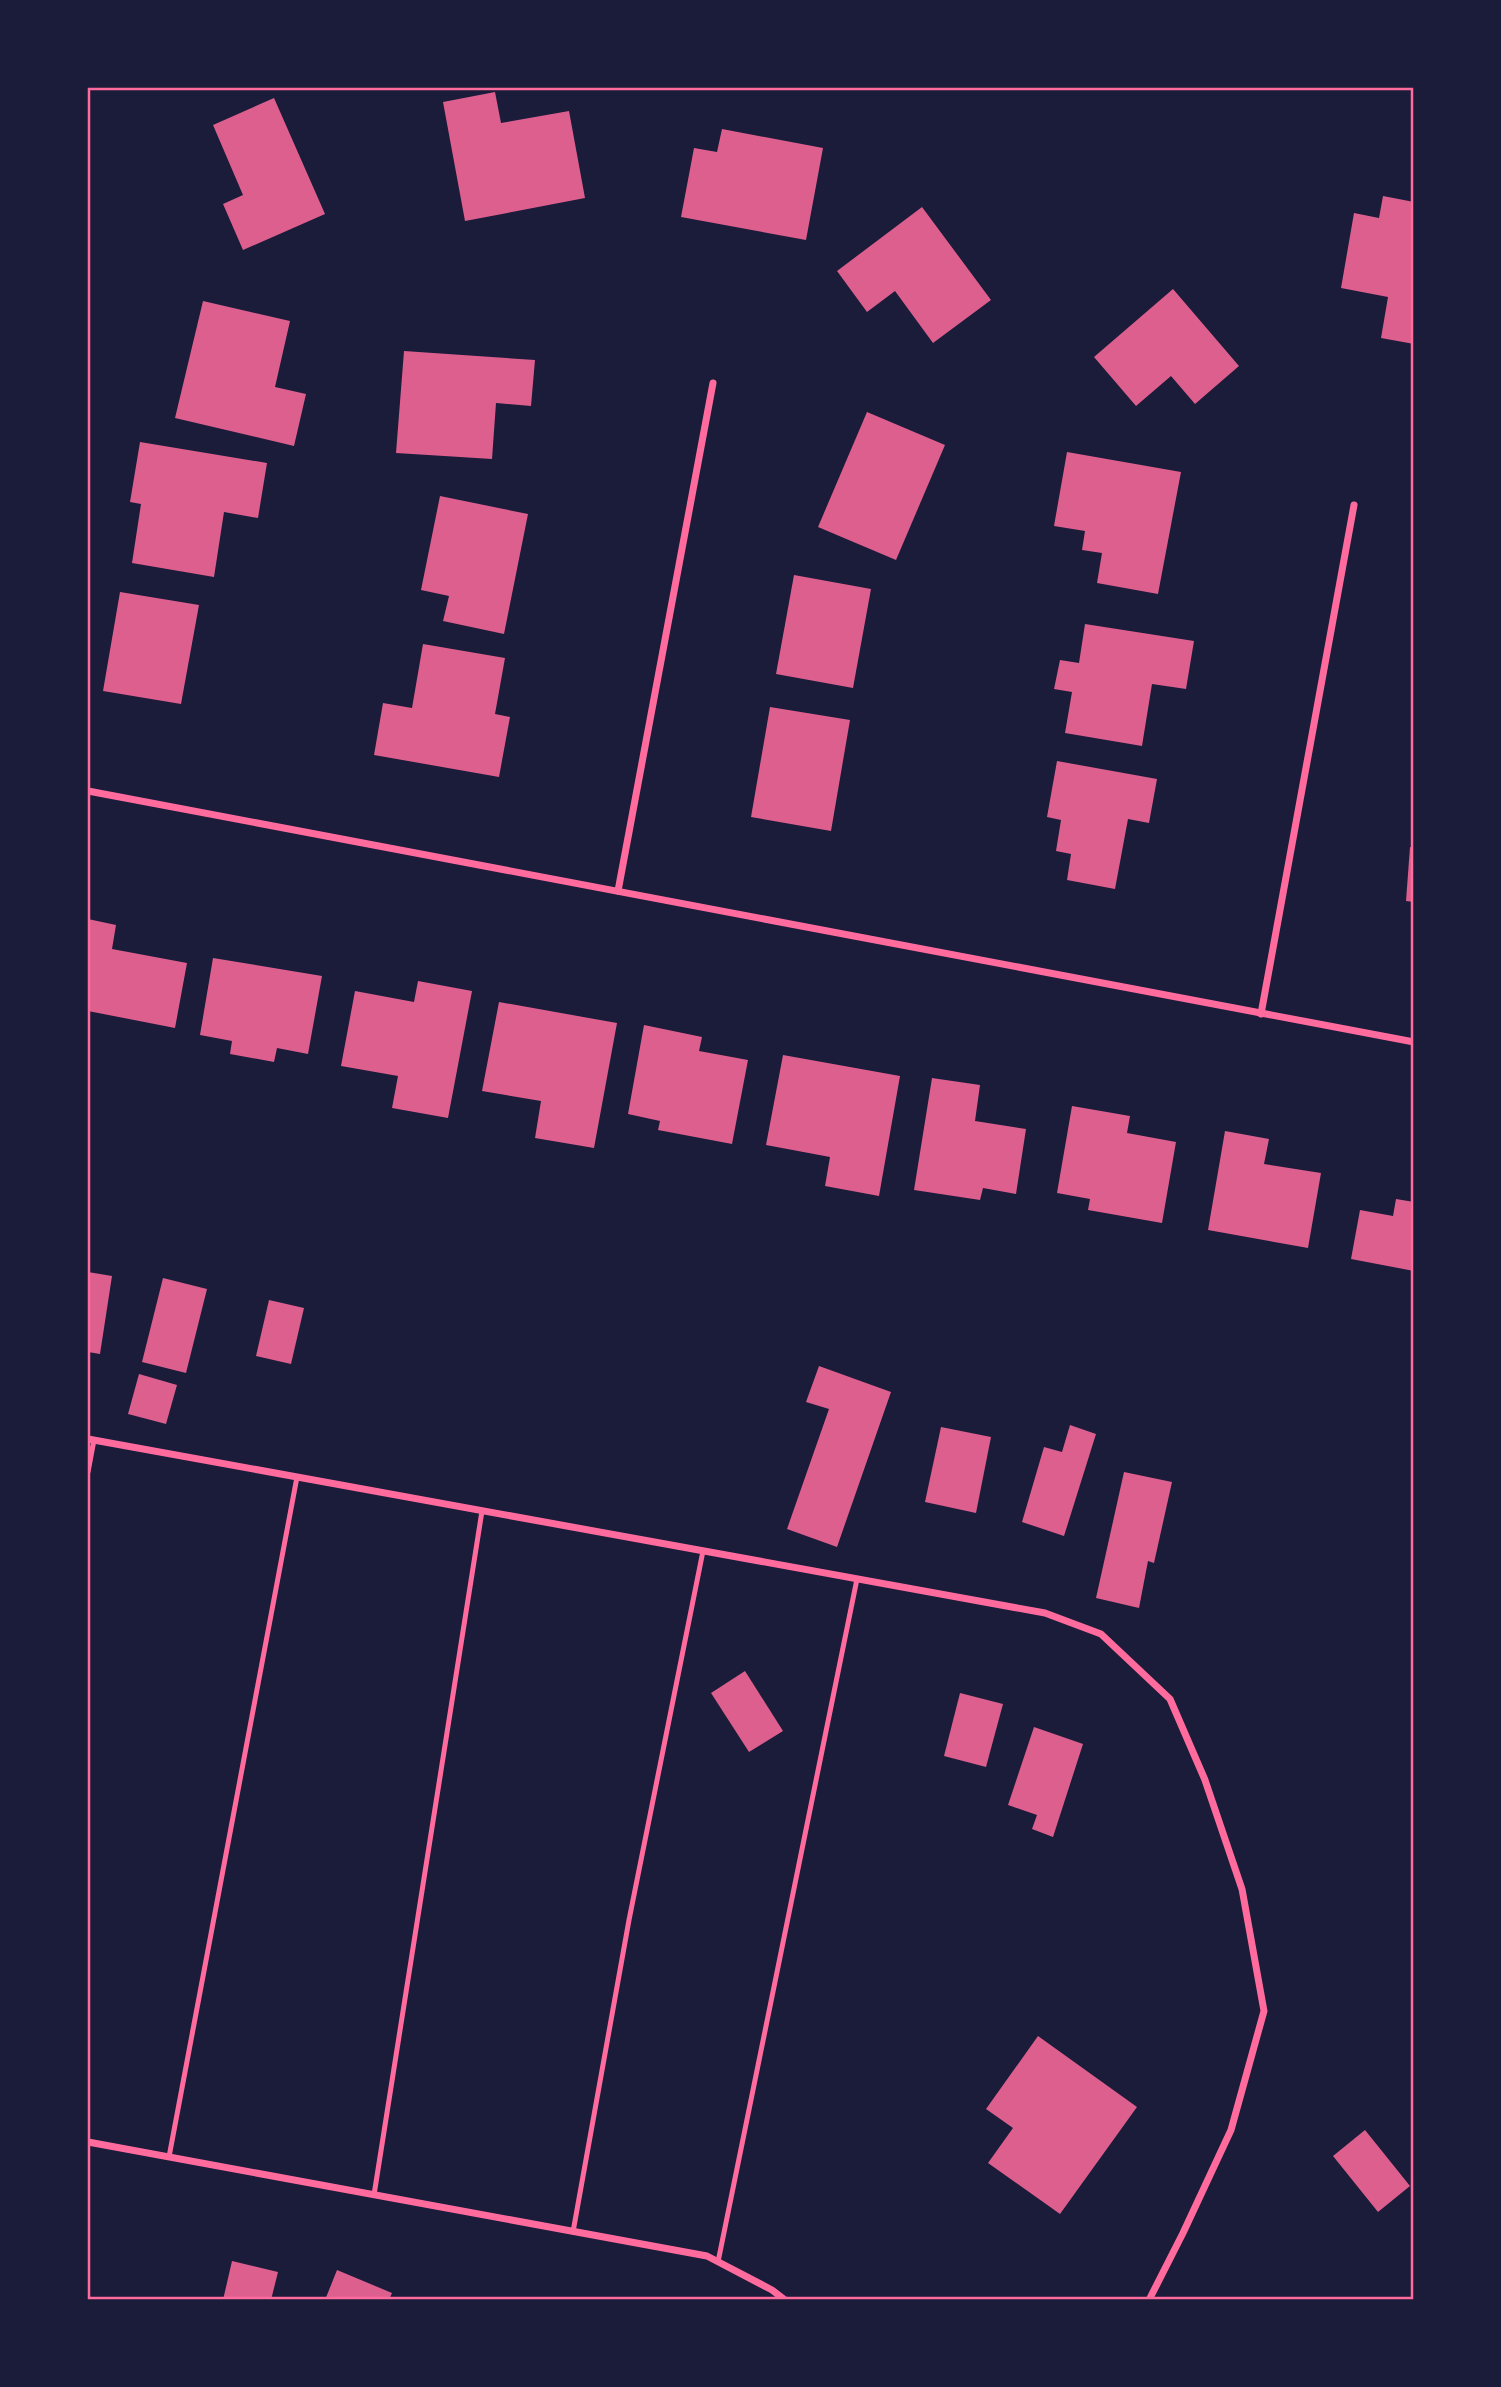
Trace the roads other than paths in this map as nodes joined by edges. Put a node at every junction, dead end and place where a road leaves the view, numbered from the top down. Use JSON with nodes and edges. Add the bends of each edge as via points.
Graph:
{"nodes":[{"id":1,"x":713,"y":383,"type":"dead end"},
{"id":2,"x":1354,"y":505,"type":"dead end"},
{"id":3,"x":88,"y":791,"type":"edge"},
{"id":4,"x":618,"y":891,"type":"junction"},
{"id":5,"x":1261,"y":1014,"type":"junction"},
{"id":6,"x":1413,"y":1042,"type":"edge"},
{"id":7,"x":91,"y":1440,"type":"edge"},
{"id":8,"x":88,"y":1472,"type":"edge"},
{"id":9,"x":297,"y":1477,"type":"junction"},
{"id":10,"x":482,"y":1511,"type":"junction"},
{"id":11,"x":703,"y":1550,"type":"junction"},
{"id":12,"x":857,"y":1579,"type":"junction"},
{"id":13,"x":88,"y":2142,"type":"edge"},
{"id":14,"x":169,"y":2157,"type":"junction"},
{"id":15,"x":374,"y":2195,"type":"junction"},
{"id":16,"x":573,"y":2232,"type":"junction"},
{"id":17,"x":718,"y":2262,"type":"junction"},
{"id":18,"x":1153,"y":2297,"type":"edge"},
{"id":19,"x":785,"y":2300,"type":"edge"}],
"edges":[{"from":1,"to":4,"type":"street"},
{"from":2,"to":5,"type":"street"},
{"from":3,"to":4,"type":"street"},
{"from":4,"to":5,"type":"street"},
{"from":5,"to":6,"type":"street"},
{"from":7,"to":8,"type":"lane"},
{"from":7,"to":9,"type":"street"},
{"from":9,"to":10,"type":"street"},
{"from":9,"to":14,"type":"lane"},
{"from":10,"to":11,"type":"street"},
{"from":10,"to":15,"type":"lane"},
{"from":11,"to":12,"type":"street"},
{"from":11,"to":16,"type":"lane"},
{"from":12,"to":17,"type":"lane"},
{"from":12,"to":18,"type":"street","via":[[1045,1613],[1101,1634],[1170,1699],[1205,1780],[1242,1889],[1264,2011],[1231,2130]]},
{"from":13,"to":14,"type":"street"},
{"from":14,"to":15,"type":"street"},
{"from":15,"to":16,"type":"street"},
{"from":16,"to":17,"type":"street","via":[[707,2256]]},
{"from":17,"to":19,"type":"street"}]}
